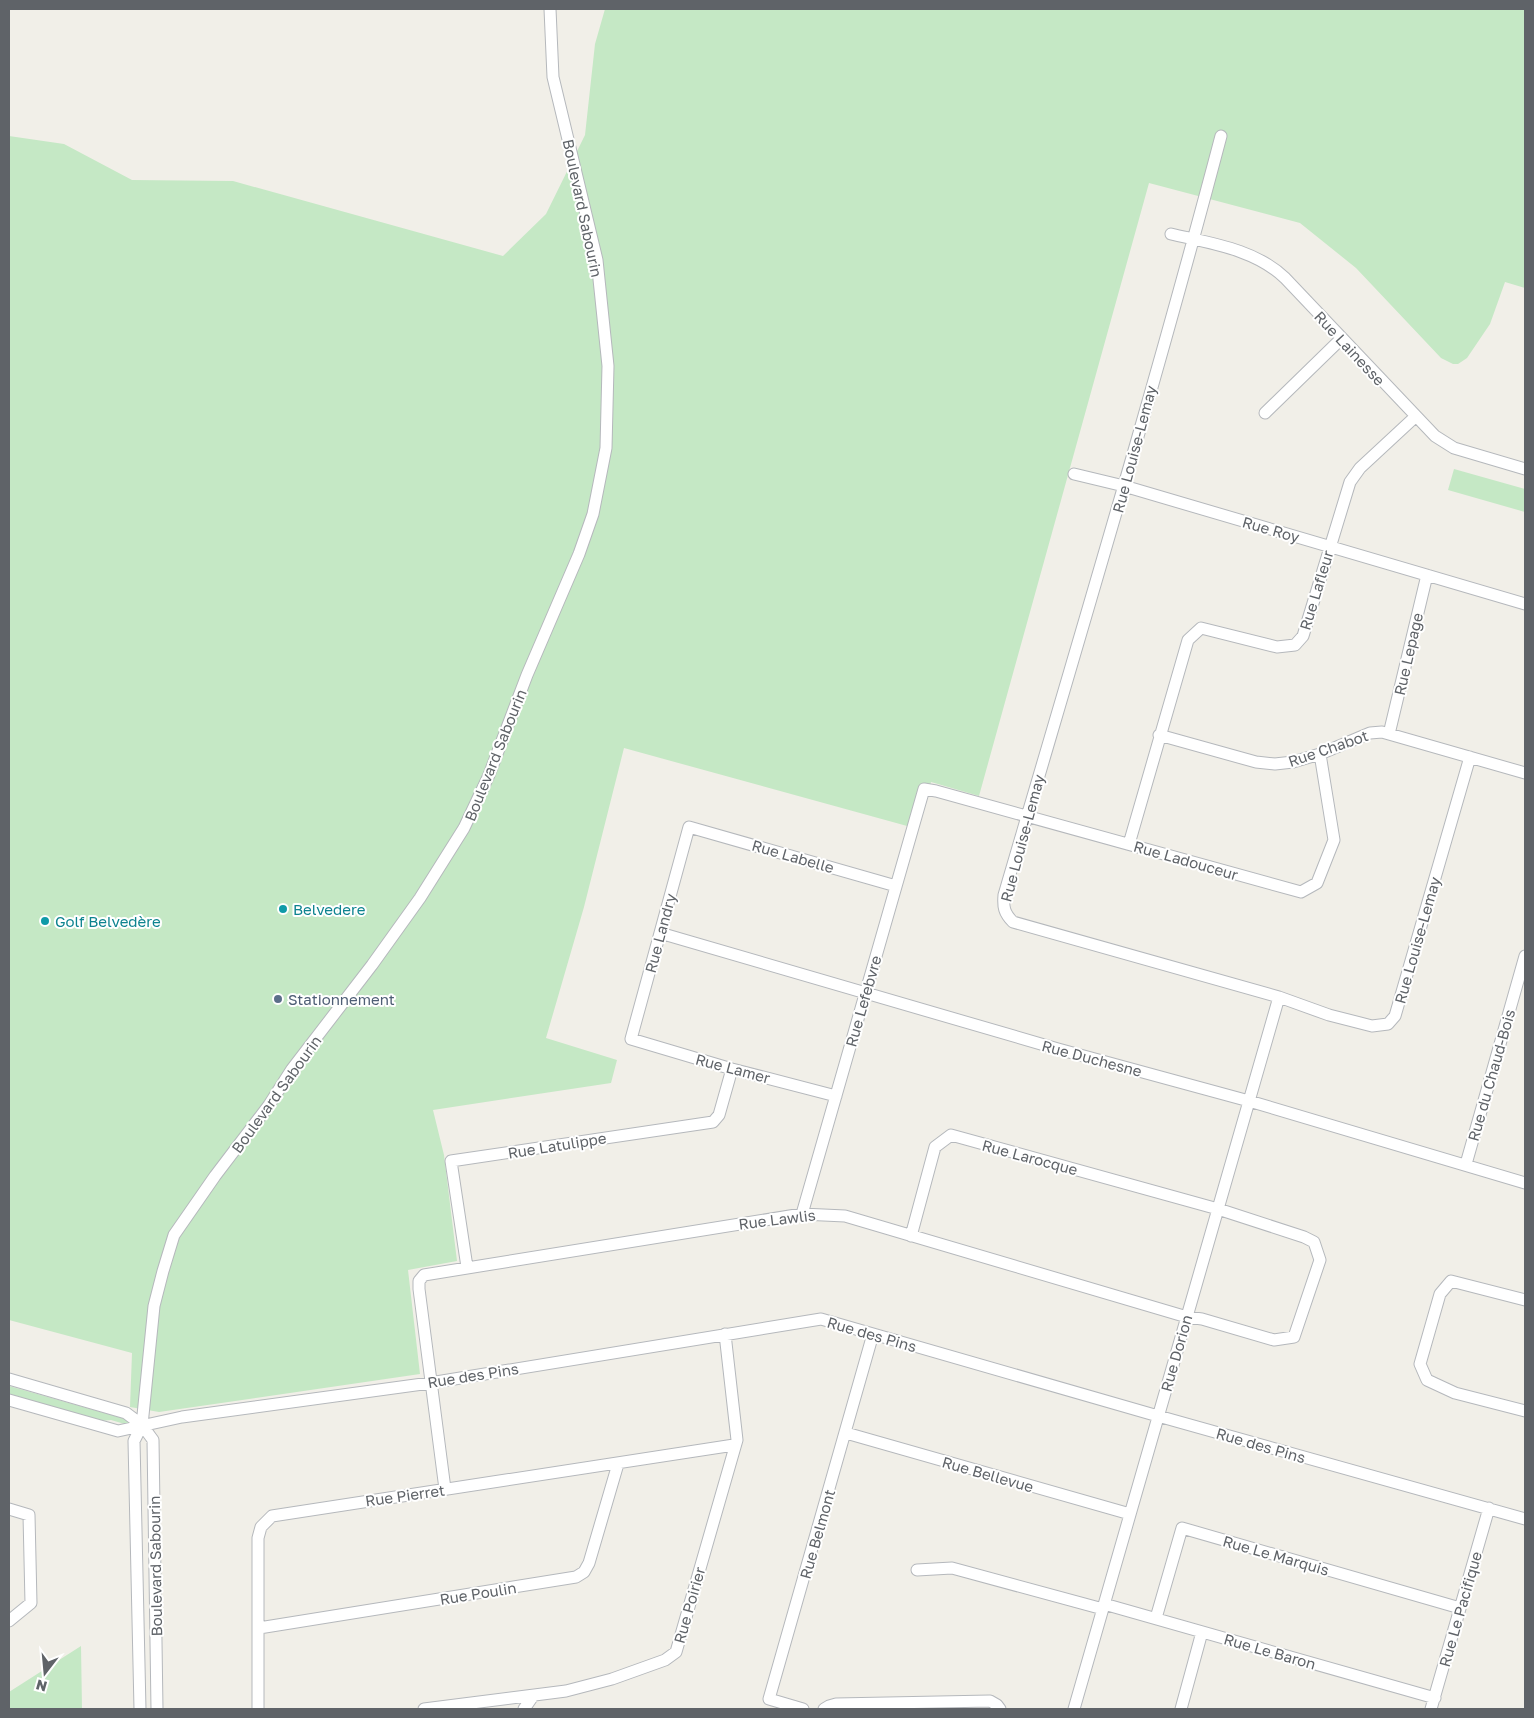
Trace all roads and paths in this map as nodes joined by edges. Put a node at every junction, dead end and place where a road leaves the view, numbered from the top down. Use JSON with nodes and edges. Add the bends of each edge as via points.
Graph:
{"nodes":[{"id":1,"x":550,"y":9,"type":"edge"},
{"id":2,"x":1221,"y":136,"type":"dead end"},
{"id":3,"x":1171,"y":234,"type":"dead end"},
{"id":4,"x":1194,"y":239,"type":"junction"},
{"id":5,"x":1342,"y":338,"type":"junction"},
{"id":6,"x":1265,"y":413,"type":"dead end"},
{"id":7,"x":1415,"y":417,"type":"junction"},
{"id":8,"x":1525,"y":469,"type":"edge"},
{"id":9,"x":1074,"y":474,"type":"dead end"},
{"id":10,"x":1124,"y":486,"type":"junction"},
{"id":11,"x":1329,"y":546,"type":"junction"},
{"id":12,"x":1427,"y":575,"type":"junction"},
{"id":13,"x":1525,"y":604,"type":"edge"},
{"id":14,"x":1389,"y":734,"type":"junction"},
{"id":15,"x":1160,"y":735,"type":"junction"},
{"id":16,"x":1320,"y":754,"type":"junction"},
{"id":17,"x":1470,"y":757,"type":"junction"},
{"id":18,"x":1525,"y":772,"type":"edge"},
{"id":19,"x":924,"y":789,"type":"joint"},
{"id":20,"x":1027,"y":815,"type":"junction"},
{"id":21,"x":689,"y":827,"type":"joint"},
{"id":22,"x":1129,"y":844,"type":"junction"},
{"id":23,"x":896,"y":886,"type":"junction"},
{"id":24,"x":660,"y":933,"type":"junction"},
{"id":25,"x":1525,"y":956,"type":"edge"},
{"id":26,"x":865,"y":993,"type":"junction"},
{"id":27,"x":1279,"y":998,"type":"junction"},
{"id":28,"x":631,"y":1038,"type":"joint"},
{"id":29,"x":732,"y":1069,"type":"junction"},
{"id":30,"x":836,"y":1096,"type":"junction"},
{"id":31,"x":1249,"y":1101,"type":"junction"},
{"id":32,"x":1466,"y":1164,"type":"junction"},
{"id":33,"x":1525,"y":1183,"type":"edge"},
{"id":34,"x":1218,"y":1209,"type":"junction"},
{"id":35,"x":802,"y":1214,"type":"junction"},
{"id":36,"x":911,"y":1236,"type":"junction"},
{"id":37,"x":467,"y":1267,"type":"junction"},
{"id":38,"x":1525,"y":1300,"type":"edge"},
{"id":39,"x":1187,"y":1317,"type":"junction"},
{"id":40,"x":725,"y":1334,"type":"junction"},
{"id":41,"x":873,"y":1334,"type":"junction"},
{"id":42,"x":9,"y":1379,"type":"edge"},
{"id":43,"x":430,"y":1382,"type":"junction"},
{"id":44,"x":9,"y":1400,"type":"edge"},
{"id":45,"x":1525,"y":1411,"type":"edge"},
{"id":46,"x":1158,"y":1416,"type":"junction"},
{"id":47,"x":142,"y":1425,"type":"junction"},
{"id":48,"x":846,"y":1433,"type":"junction"},
{"id":49,"x":734,"y":1445,"type":"junction"},
{"id":50,"x":618,"y":1464,"type":"junction"},
{"id":51,"x":445,"y":1489,"type":"junction"},
{"id":52,"x":1489,"y":1508,"type":"junction"},
{"id":53,"x":9,"y":1509,"type":"edge"},
{"id":54,"x":1130,"y":1514,"type":"junction"},
{"id":55,"x":1525,"y":1519,"type":"edge"},
{"id":56,"x":917,"y":1570,"type":"dead end"},
{"id":57,"x":1104,"y":1606,"type":"junction"},
{"id":58,"x":1460,"y":1608,"type":"junction"},
{"id":59,"x":1156,"y":1618,"type":"junction"},
{"id":60,"x":9,"y":1621,"type":"edge"},
{"id":61,"x":259,"y":1628,"type":"junction"},
{"id":62,"x":1202,"y":1632,"type":"junction"},
{"id":63,"x":533,"y":1696,"type":"junction"},
{"id":64,"x":1433,"y":1704,"type":"edge"},
{"id":65,"x":140,"y":1709,"type":"edge"},
{"id":66,"x":157,"y":1709,"type":"edge"},
{"id":67,"x":258,"y":1709,"type":"edge"},
{"id":68,"x":424,"y":1709,"type":"edge"},
{"id":69,"x":524,"y":1709,"type":"edge"},
{"id":70,"x":803,"y":1709,"type":"edge"},
{"id":71,"x":824,"y":1709,"type":"edge"},
{"id":72,"x":1000,"y":1709,"type":"edge"},
{"id":73,"x":1074,"y":1709,"type":"edge"},
{"id":74,"x":1181,"y":1709,"type":"edge"}],
"edges":[{"from":1,"to":47,"type":"street","name":"Boulevard Sabourin","via":[[553,77],[597,260],[608,366],[606,448],[593,514],[490,774],[464,828],[420,898],[292,1069],[174,1235],[154,1306]]},
{"from":2,"to":4,"type":"street","name":"Rue Louise-Lemay"},
{"from":3,"to":4,"type":"street","name":"Rue Lainesse"},
{"from":4,"to":5,"type":"street","name":"Rue Lainesse","via":[[1241,252],[1272,267]]},
{"from":4,"to":10,"type":"street","name":"Rue Louise-Lemay"},
{"from":5,"to":6,"type":"street"},
{"from":5,"to":7,"type":"street","name":"Rue Lainesse"},
{"from":7,"to":8,"type":"street","name":"Rue Lainesse","via":[[1449,446]]},
{"from":7,"to":11,"type":"street","name":"Rue Lafleur","via":[[1353,476]]},
{"from":9,"to":10,"type":"street","name":"Rue Roy"},
{"from":10,"to":11,"type":"street","name":"Rue Roy"},
{"from":10,"to":20,"type":"street","name":"Rue Louise-Lemay"},
{"from":11,"to":12,"type":"street","name":"Rue Roy"},
{"from":11,"to":15,"type":"street","name":"Rue Lafleur","via":[[1303,636],[1295,645],[1277,647],[1201,628],[1188,640]]},
{"from":12,"to":13,"type":"street","name":"Rue Roy"},
{"from":12,"to":14,"type":"street","name":"Rue Lepage"},
{"from":14,"to":16,"type":"street","name":"Rue Chabot","via":[[1370,734]]},
{"from":14,"to":17,"type":"street","name":"Rue Chabot"},
{"from":15,"to":16,"type":"street","name":"Rue Chabot","via":[[1270,764],[1285,764]]},
{"from":15,"to":22,"type":"street","name":"Rue Lafleur"},
{"from":16,"to":22,"type":"street","name":"Rue Ladouceur","via":[[1334,840],[1317,883],[1301,892]]},
{"from":17,"to":18,"type":"street","name":"Rue Chabot"},
{"from":17,"to":27,"type":"street","name":"Rue Louise-Lemay","via":[[1395,1016],[1388,1024],[1372,1026]]},
{"from":19,"to":20,"type":"street","name":"Rue Ladouceur"},
{"from":19,"to":23,"type":"street","name":"Rue Lefebvre"},
{"from":20,"to":22,"type":"street","name":"Rue Ladouceur"},
{"from":20,"to":27,"type":"street","name":"Rue Louise-Lemay","via":[[1004,894],[1003,906],[1013,922]]},
{"from":21,"to":23,"type":"street","name":"Rue Labelle"},
{"from":21,"to":24,"type":"street","name":"Rue Landry"},
{"from":23,"to":26,"type":"street","name":"Rue Lefebvre"},
{"from":24,"to":26,"type":"street","name":"Rue Duchesne"},
{"from":24,"to":28,"type":"street","name":"Rue Landry"},
{"from":25,"to":32,"type":"street","name":"Rue du Chaud-Bois"},
{"from":26,"to":30,"type":"street","name":"Rue Lefebvre"},
{"from":26,"to":31,"type":"street","name":"Rue Duchesne"},
{"from":27,"to":31,"type":"street","name":"Rue Dorion"},
{"from":28,"to":29,"type":"street","name":"Rue Lamer"},
{"from":29,"to":30,"type":"street","name":"Rue Lamer"},
{"from":29,"to":37,"type":"street","name":"Rue Latulippe","via":[[713,1122],[451,1161]]},
{"from":30,"to":35,"type":"street","name":"Rue Lefebvre"},
{"from":31,"to":32,"type":"street","name":"Rue Duchesne"},
{"from":31,"to":34,"type":"street","name":"Rue Dorion"},
{"from":32,"to":33,"type":"street","name":"Rue Duchesne"},
{"from":34,"to":36,"type":"street","name":"Rue Larocque","via":[[951,1135],[935,1147]]},
{"from":34,"to":39,"type":"street","name":"Rue Dorion"},
{"from":34,"to":39,"type":"street","name":"Rue Lawlis","via":[[1304,1236],[1314,1242],[1320,1260],[1294,1337],[1274,1340]]},
{"from":35,"to":36,"type":"street","name":"Rue Lawlis","via":[[844,1216]]},
{"from":35,"to":37,"type":"street","name":"Rue Lawlis"},
{"from":36,"to":39,"type":"street","name":"Rue Lawlis"},
{"from":37,"to":43,"type":"street","name":"Rue Lawlis","via":[[424,1275],[419,1281]]},
{"from":38,"to":45,"type":"street","via":[[1452,1280],[1440,1294],[1420,1364],[1427,1380],[1456,1393]]},
{"from":39,"to":46,"type":"street","name":"Rue Dorion"},
{"from":40,"to":41,"type":"street","name":"Rue des Pins","via":[[820,1319]]},
{"from":40,"to":43,"type":"street","name":"Rue des Pins"},
{"from":40,"to":49,"type":"street","name":"Rue Poirier","via":[[737,1440]]},
{"from":41,"to":46,"type":"street","name":"Rue des Pins"},
{"from":41,"to":48,"type":"street","name":"Rue Belmont"},
{"from":42,"to":47,"type":"street","via":[[126,1413]]},
{"from":43,"to":47,"type":"street","name":"Rue des Pins"},
{"from":43,"to":51,"type":"street"},
{"from":44,"to":47,"type":"street","name":"Rue des Pins","via":[[118,1431]]},
{"from":46,"to":52,"type":"street","name":"Rue des Pins"},
{"from":46,"to":54,"type":"street","name":"Rue Dorion"},
{"from":47,"to":65,"type":"street","name":"Boulevard Sabourin","via":[[134,1441]]},
{"from":47,"to":66,"type":"street","name":"Boulevard Sabourin","via":[[153,1440]]},
{"from":48,"to":54,"type":"street","name":"Rue Bellevue"},
{"from":48,"to":70,"type":"street","name":"Rue Belmont","via":[[769,1699]]},
{"from":49,"to":50,"type":"street","name":"Rue Pierret"},
{"from":49,"to":63,"type":"street","name":"Rue Poirier","via":[[676,1652],[665,1660],[612,1679],[566,1692]]},
{"from":50,"to":51,"type":"street","name":"Rue Pierret"},
{"from":50,"to":61,"type":"street","name":"Rue Poulin","via":[[589,1563],[576,1577]]},
{"from":51,"to":61,"type":"street","name":"Rue Pierret","via":[[272,1516],[261,1527],[258,1538]]},
{"from":52,"to":55,"type":"street","name":"Rue des Pins"},
{"from":52,"to":58,"type":"street","name":"Rue Le Pacifique"},
{"from":53,"to":60,"type":"street","via":[[29,1515],[31,1603]]},
{"from":54,"to":57,"type":"street","name":"Rue Dorion"},
{"from":56,"to":57,"type":"street","name":"Rue Le Baron","via":[[952,1568]]},
{"from":57,"to":59,"type":"street","name":"Rue Le Baron"},
{"from":57,"to":73,"type":"street","name":"Rue Dorion"},
{"from":58,"to":59,"type":"street","name":"Rue Le Marquis","via":[[1182,1528]]},
{"from":58,"to":64,"type":"street","name":"Rue Le Pacifique"},
{"from":59,"to":62,"type":"street","name":"Rue Le Baron"},
{"from":61,"to":67,"type":"street","name":"Rue Pierret"},
{"from":62,"to":64,"type":"street","name":"Rue Le Baron"},
{"from":62,"to":74,"type":"street"},
{"from":63,"to":68,"type":"street","name":"Rue Poirier"},
{"from":63,"to":69,"type":"street"},
{"from":71,"to":72,"type":"street","via":[[836,1704],[990,1701]]}]}
